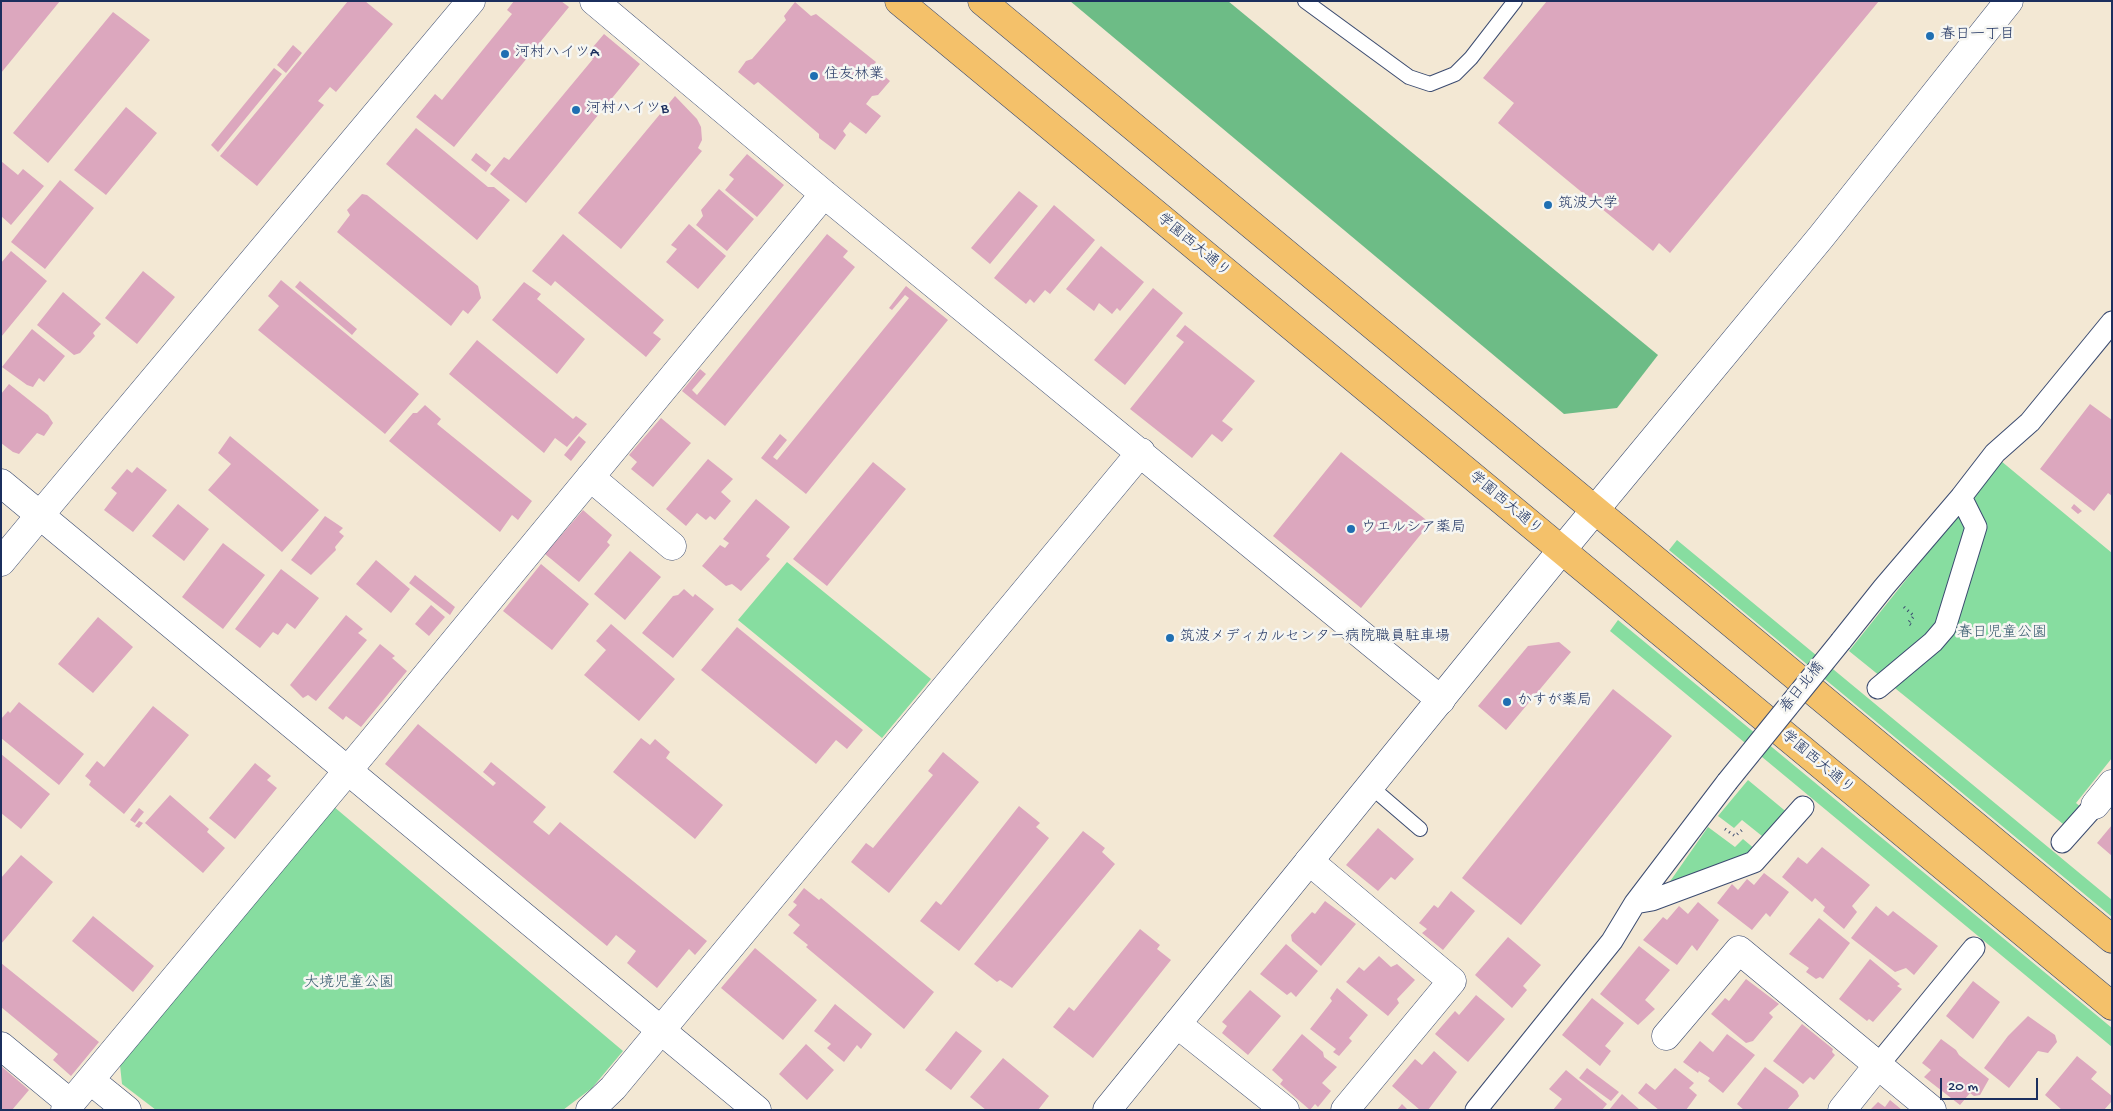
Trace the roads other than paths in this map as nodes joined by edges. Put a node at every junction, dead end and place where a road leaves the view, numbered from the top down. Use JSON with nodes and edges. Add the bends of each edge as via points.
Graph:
{"nodes":[{"id":1,"x":471,"y":1,"type":"edge"},
{"id":2,"x":594,"y":1,"type":"edge"},
{"id":3,"x":899,"y":1,"type":"edge"},
{"id":4,"x":982,"y":1,"type":"edge"},
{"id":5,"x":1305,"y":1,"type":"edge"},
{"id":6,"x":1515,"y":1,"type":"edge"},
{"id":7,"x":2009,"y":1,"type":"edge"},
{"id":8,"x":824,"y":194,"type":"junction"},
{"id":9,"x":2112,"y":322,"type":"edge"},
{"id":10,"x":1141,"y":452,"type":"junction"},
{"id":11,"x":590,"y":477,"type":"junction"},
{"id":12,"x":1,"y":484,"type":"edge"},
{"id":13,"x":1961,"y":497,"type":"junction"},
{"id":14,"x":1595,"y":510,"type":"junction"},
{"id":15,"x":40,"y":516,"type":"junction"},
{"id":16,"x":672,"y":546,"type":"dead end"},
{"id":17,"x":1561,"y":551,"type":"junction"},
{"id":18,"x":1,"y":562,"type":"edge"},
{"id":19,"x":1878,"y":688,"type":"dead end"},
{"id":20,"x":1441,"y":700,"type":"junction"},
{"id":21,"x":347,"y":771,"type":"junction"},
{"id":22,"x":2112,"y":784,"type":"edge"},
{"id":23,"x":1370,"y":786,"type":"junction"},
{"id":24,"x":2095,"y":805,"type":"joint"},
{"id":25,"x":1803,"y":807,"type":"dead end"},
{"id":26,"x":1420,"y":829,"type":"dead end"},
{"id":27,"x":2062,"y":842,"type":"dead end"},
{"id":28,"x":1310,"y":861,"type":"junction"},
{"id":29,"x":1635,"y":902,"type":"junction"},
{"id":30,"x":2112,"y":939,"type":"edge"},
{"id":31,"x":1974,"y":948,"type":"dead end"},
{"id":32,"x":2112,"y":1006,"type":"edge"},
{"id":33,"x":1177,"y":1024,"type":"junction"},
{"id":34,"x":661,"y":1029,"type":"junction"},
{"id":35,"x":1666,"y":1036,"type":"dead end"},
{"id":36,"x":1,"y":1046,"type":"edge"},
{"id":37,"x":1878,"y":1065,"type":"junction"},
{"id":38,"x":90,"y":1080,"type":"junction"},
{"id":39,"x":67,"y":1106,"type":"edge"},
{"id":40,"x":127,"y":1110,"type":"edge"},
{"id":41,"x":590,"y":1110,"type":"edge"},
{"id":42,"x":756,"y":1110,"type":"edge"},
{"id":43,"x":1107,"y":1110,"type":"edge"},
{"id":44,"x":1285,"y":1110,"type":"edge"},
{"id":45,"x":1345,"y":1110,"type":"edge"},
{"id":46,"x":1476,"y":1110,"type":"edge"},
{"id":47,"x":1842,"y":1110,"type":"edge"},
{"id":48,"x":1932,"y":1110,"type":"edge"}],
"edges":[{"from":1,"to":15,"type":"street"},
{"from":2,"to":8,"type":"street"},
{"from":3,"to":17,"type":"highway","name":"学園西大通り"},
{"from":4,"to":14,"type":"highway"},
{"from":5,"to":6,"type":"lane","via":[[1409,77],[1430,84],[1454,74],[1471,58]]},
{"from":7,"to":14,"type":"street","via":[[1827,229]]},
{"from":8,"to":10,"type":"street"},
{"from":8,"to":11,"type":"street"},
{"from":9,"to":13,"type":"street","name":"春日北橋","via":[[2030,422],[1994,453]]},
{"from":10,"to":20,"type":"street"},
{"from":10,"to":34,"type":"street"},
{"from":11,"to":16,"type":"street"},
{"from":11,"to":21,"type":"street"},
{"from":12,"to":15,"type":"street"},
{"from":13,"to":19,"type":"street","via":[[1976,527],[1945,628],[1934,642]]},
{"from":13,"to":29,"type":"street","name":"春日北橋","bridge":true,"via":[[1727,782]]},
{"from":14,"to":17,"type":"street"},
{"from":14,"to":30,"type":"highway"},
{"from":15,"to":18,"type":"street"},
{"from":15,"to":21,"type":"street"},
{"from":17,"to":20,"type":"street"},
{"from":17,"to":32,"type":"highway","name":"学園西大通り"},
{"from":20,"to":23,"type":"street"},
{"from":21,"to":34,"type":"street"},
{"from":21,"to":38,"type":"street"},
{"from":22,"to":24,"type":"street"},
{"from":23,"to":26,"type":"lane"},
{"from":23,"to":28,"type":"street"},
{"from":24,"to":27,"type":"street"},
{"from":25,"to":29,"type":"street","via":[[1754,862],[1652,900]]},
{"from":28,"to":33,"type":"street"},
{"from":28,"to":45,"type":"street","via":[[1452,981]]},
{"from":29,"to":46,"type":"street","name":"春日北橋","via":[[1612,941]]},
{"from":31,"to":37,"type":"street"},
{"from":33,"to":43,"type":"street"},
{"from":33,"to":44,"type":"street"},
{"from":34,"to":41,"type":"street","via":[[613,1088]]},
{"from":34,"to":42,"type":"street"},
{"from":35,"to":37,"type":"street","via":[[1739,950]]},
{"from":36,"to":39,"type":"street"},
{"from":37,"to":47,"type":"street"},
{"from":37,"to":48,"type":"street"},
{"from":38,"to":39,"type":"street"},
{"from":38,"to":40,"type":"street"}]}
